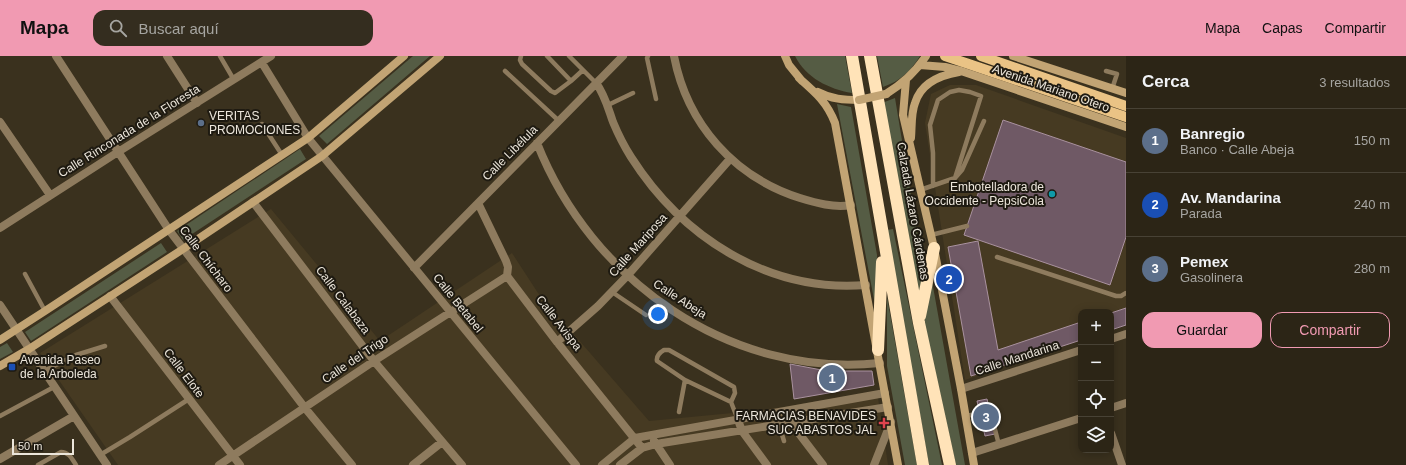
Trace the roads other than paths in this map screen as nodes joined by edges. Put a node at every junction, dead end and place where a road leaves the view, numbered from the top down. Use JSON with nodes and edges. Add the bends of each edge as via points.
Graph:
{"nodes":[{"id":1,"x":56,"y":56,"type":"edge"},
{"id":2,"x":167,"y":56,"type":"edge"},
{"id":3,"x":220,"y":56,"type":"edge"},
{"id":4,"x":271,"y":56,"type":"edge"},
{"id":5,"x":404,"y":56,"type":"edge"},
{"id":6,"x":440,"y":56,"type":"edge"},
{"id":7,"x":521,"y":56,"type":"edge"},
{"id":8,"x":547,"y":56,"type":"edge"},
{"id":9,"x":570,"y":56,"type":"edge"},
{"id":10,"x":623,"y":56,"type":"edge"},
{"id":11,"x":648,"y":56,"type":"edge"},
{"id":12,"x":674,"y":56,"type":"edge"},
{"id":13,"x":784,"y":56,"type":"edge"},
{"id":14,"x":852,"y":56,"type":"edge"},
{"id":15,"x":870,"y":56,"type":"edge"},
{"id":16,"x":926,"y":56,"type":"edge"},
{"id":17,"x":945,"y":56,"type":"edge"},
{"id":18,"x":981,"y":56,"type":"edge"},
{"id":19,"x":1013,"y":56,"type":"edge"},
{"id":20,"x":262,"y":63,"type":"junction"},
{"id":21,"x":920,"y":65,"type":"junction"},
{"id":22,"x":583,"y":70,"type":"junction"},
{"id":23,"x":506,"y":71,"type":"dead end"},
{"id":24,"x":961,"y":71,"type":"junction"},
{"id":25,"x":1106,"y":71,"type":"dead end"},
{"id":26,"x":799,"y":78,"type":"junction"},
{"id":27,"x":234,"y":80,"type":"junction"},
{"id":28,"x":906,"y":80,"type":"junction"},
{"id":29,"x":572,"y":81,"type":"junction"},
{"id":30,"x":596,"y":83,"type":"junction"},
{"id":31,"x":1112,"y":89,"type":"junction"},
{"id":32,"x":633,"y":93,"type":"dead end"},
{"id":33,"x":1126,"y":93,"type":"edge"},
{"id":34,"x":656,"y":99,"type":"dead end"},
{"id":35,"x":197,"y":103,"type":"junction"},
{"id":36,"x":608,"y":105,"type":"junction"},
{"id":37,"x":1126,"y":106,"type":"edge"},
{"id":38,"x":1126,"y":117,"type":"edge"},
{"id":39,"x":559,"y":121,"type":"junction"},
{"id":40,"x":984,"y":121,"type":"dead end"},
{"id":41,"x":0,"y":122,"type":"edge"},
{"id":42,"x":262,"y":124,"type":"dead end"},
{"id":43,"x":1126,"y":127,"type":"edge"},
{"id":44,"x":308,"y":138,"type":"junction"},
{"id":45,"x":537,"y":143,"type":"junction"},
{"id":46,"x":910,"y":148,"type":"junction"},
{"id":47,"x":118,"y":152,"type":"junction"},
{"id":48,"x":282,"y":155,"type":"junction"},
{"id":49,"x":322,"y":156,"type":"junction"},
{"id":50,"x":730,"y":159,"type":"junction"},
{"id":51,"x":955,"y":178,"type":"junction"},
{"id":52,"x":933,"y":186,"type":"junction"},
{"id":53,"x":920,"y":190,"type":"junction"},
{"id":54,"x":50,"y":195,"type":"junction"},
{"id":55,"x":253,"y":202,"type":"junction"},
{"id":56,"x":478,"y":203,"type":"junction"},
{"id":57,"x":851,"y":205,"type":"junction"},
{"id":58,"x":680,"y":217,"type":"junction"},
{"id":59,"x":968,"y":226,"type":"dead end"},
{"id":60,"x":0,"y":228,"type":"edge"},
{"id":61,"x":169,"y":230,"type":"junction"},
{"id":62,"x":931,"y":235,"type":"junction"},
{"id":63,"x":883,"y":238,"type":"junction"},
{"id":64,"x":934,"y":248,"type":"junction"},
{"id":65,"x":183,"y":249,"type":"junction"},
{"id":66,"x":997,"y":256,"type":"dead end"},
{"id":67,"x":414,"y":268,"type":"junction"},
{"id":68,"x":25,"y":274,"type":"dead end"},
{"id":69,"x":507,"y":276,"type":"junction"},
{"id":70,"x":627,"y":276,"type":"junction"},
{"id":71,"x":866,"y":285,"type":"junction"},
{"id":72,"x":612,"y":292,"type":"junction"},
{"id":73,"x":1126,"y":293,"type":"edge"},
{"id":74,"x":110,"y":296,"type":"junction"},
{"id":75,"x":0,"y":306,"type":"edge"},
{"id":76,"x":46,"y":311,"type":"junction"},
{"id":77,"x":450,"y":312,"type":"junction"},
{"id":78,"x":646,"y":315,"type":"dead end"},
{"id":79,"x":919,"y":323,"type":"junction"},
{"id":80,"x":16,"y":330,"type":"junction"},
{"id":81,"x":1126,"y":334,"type":"edge"},
{"id":82,"x":1114,"y":338,"type":"edge"},
{"id":83,"x":0,"y":340,"type":"edge"},
{"id":84,"x":557,"y":342,"type":"junction"},
{"id":85,"x":105,"y":346,"type":"dead end"},
{"id":86,"x":29,"y":349,"type":"junction"},
{"id":87,"x":878,"y":350,"type":"junction"},
{"id":88,"x":1078,"y":351,"type":"edge"},
{"id":89,"x":374,"y":361,"type":"junction"},
{"id":90,"x":880,"y":364,"type":"junction"},
{"id":91,"x":0,"y":366,"type":"edge"},
{"id":92,"x":44,"y":371,"type":"junction"},
{"id":93,"x":684,"y":380,"type":"junction"},
{"id":94,"x":54,"y":387,"type":"junction"},
{"id":95,"x":961,"y":388,"type":"junction"},
{"id":96,"x":885,"y":393,"type":"junction"},
{"id":97,"x":189,"y":399,"type":"junction"},
{"id":98,"x":731,"y":402,"type":"junction"},
{"id":99,"x":1126,"y":403,"type":"edge"},
{"id":100,"x":888,"y":407,"type":"junction"},
{"id":101,"x":1114,"y":407,"type":"edge"},
{"id":102,"x":305,"y":408,"type":"junction"},
{"id":103,"x":679,"y":412,"type":"dead end"},
{"id":104,"x":775,"y":412,"type":"junction"},
{"id":105,"x":0,"y":416,"type":"edge"},
{"id":106,"x":74,"y":416,"type":"junction"},
{"id":107,"x":966,"y":416,"type":"junction"},
{"id":108,"x":1078,"y":419,"type":"edge"},
{"id":109,"x":738,"y":420,"type":"junction"},
{"id":110,"x":890,"y":422,"type":"junction"},
{"id":111,"x":791,"y":423,"type":"junction"},
{"id":112,"x":779,"y":425,"type":"junction"},
{"id":113,"x":742,"y":431,"type":"junction"},
{"id":114,"x":649,"y":434,"type":"junction"},
{"id":115,"x":635,"y":438,"type":"junction"},
{"id":116,"x":784,"y":441,"type":"dead end"},
{"id":117,"x":442,"y":442,"type":"junction"},
{"id":118,"x":1114,"y":442,"type":"edge"},
{"id":119,"x":656,"y":444,"type":"junction"},
{"id":120,"x":999,"y":445,"type":"junction"},
{"id":121,"x":642,"y":448,"type":"junction"},
{"id":122,"x":972,"y":453,"type":"junction"},
{"id":123,"x":100,"y":455,"type":"junction"},
{"id":124,"x":233,"y":456,"type":"junction"},
{"id":125,"x":0,"y":459,"type":"edge"},
{"id":126,"x":38,"y":465,"type":"edge"},
{"id":127,"x":76,"y":465,"type":"edge"},
{"id":128,"x":107,"y":465,"type":"edge"},
{"id":129,"x":219,"y":465,"type":"edge"},
{"id":130,"x":240,"y":465,"type":"edge"},
{"id":131,"x":352,"y":465,"type":"edge"},
{"id":132,"x":413,"y":465,"type":"edge"},
{"id":133,"x":462,"y":465,"type":"edge"},
{"id":134,"x":576,"y":465,"type":"edge"},
{"id":135,"x":602,"y":465,"type":"edge"},
{"id":136,"x":620,"y":465,"type":"edge"},
{"id":137,"x":670,"y":465,"type":"edge"},
{"id":138,"x":767,"y":465,"type":"edge"},
{"id":139,"x":823,"y":465,"type":"edge"},
{"id":140,"x":874,"y":465,"type":"edge"},
{"id":141,"x":898,"y":465,"type":"edge"},
{"id":142,"x":923,"y":465,"type":"edge"},
{"id":143,"x":950,"y":465,"type":"edge"},
{"id":144,"x":974,"y":465,"type":"edge"},
{"id":145,"x":1122,"y":465,"type":"edge"}],
"edges":[{"from":1,"to":47,"type":"street","name":"Calle Chícharo"},
{"from":2,"to":35,"type":"street"},
{"from":3,"to":27,"type":"lane"},
{"from":4,"to":20,"type":"street","name":"Calle Rinconada de la Floresta"},
{"from":5,"to":44,"type":"main road"},
{"from":6,"to":49,"type":"main road"},
{"from":7,"to":29,"type":"lane","via":[[522,64],[551,91],[556,93]]},
{"from":8,"to":29,"type":"lane"},
{"from":9,"to":22,"type":"lane"},
{"from":10,"to":30,"type":"street","name":"Calle Libélula"},
{"from":11,"to":34,"type":"lane"},
{"from":12,"to":50,"type":"street","via":[[680,79],[696,117]]},
{"from":13,"to":26,"type":"main road"},
{"from":14,"to":63,"type":"highway"},
{"from":15,"to":79,"type":"highway","name":"Calzada Lázaro Cárdenas"},
{"from":16,"to":21,"type":"main road"},
{"from":17,"to":38,"type":"main road","name":"Avenida Mariano Otero"},
{"from":18,"to":37,"type":"main road","name":"Avenida Mariano Otero"},
{"from":19,"to":31,"type":"main road","name":"Avenida Mariano Otero"},
{"from":20,"to":27,"type":"street","name":"Calle Rinconada de la Floresta"},
{"from":20,"to":44,"type":"street","name":"Calle Betabel"},
{"from":21,"to":24,"type":"main road","name":"Avenida Mariano Otero"},
{"from":21,"to":28,"type":"main road"},
{"from":22,"to":29,"type":"lane"},
{"from":22,"to":30,"type":"lane"},
{"from":23,"to":39,"type":"lane"},
{"from":24,"to":43,"type":"main road","name":"Avenida Mariano Otero"},
{"from":24,"to":46,"type":"main road","via":[[936,78],[921,91],[915,102]]},
{"from":25,"to":31,"type":"lane","via":[[1117,74]]},
{"from":26,"to":28,"type":"main road","bridge":true,"via":[[826,96],[842,100],[859,100],[886,94]]},
{"from":26,"to":57,"type":"main road","via":[[820,96],[831,111]]},
{"from":27,"to":35,"type":"street","name":"Calle Rinconada de la Floresta"},
{"from":28,"to":46,"type":"main road","name":"Calzada Lázaro Cárdenas","via":[[903,115]]},
{"from":30,"to":36,"type":"street"},
{"from":30,"to":39,"type":"street","name":"Calle Libélula"},
{"from":31,"to":33,"type":"main road","name":"Avenida Mariano Otero"},
{"from":32,"to":36,"type":"lane"},
{"from":35,"to":47,"type":"street","name":"Calle Rinconada de la Floresta"},
{"from":36,"to":58,"type":"street","via":[[630,156]]},
{"from":39,"to":45,"type":"street","name":"Calle Libélula"},
{"from":40,"to":51,"type":"lane","via":[[962,170]]},
{"from":41,"to":54,"type":"street"},
{"from":42,"to":48,"type":"lane"},
{"from":44,"to":48,"type":"main road"},
{"from":44,"to":49,"type":"street","name":"Calle Betabel"},
{"from":45,"to":56,"type":"street","name":"Calle Libélula"},
{"from":45,"to":70,"type":"street","name":"Calle Abeja","via":[[571,209]]},
{"from":46,"to":53,"type":"main road","name":"Calzada Lázaro Cárdenas"},
{"from":47,"to":54,"type":"street","name":"Calle Rinconada de la Floresta"},
{"from":47,"to":61,"type":"street","name":"Calle Chícharo"},
{"from":48,"to":61,"type":"main road"},
{"from":49,"to":55,"type":"main road"},
{"from":49,"to":67,"type":"street","name":"Calle Betabel"},
{"from":50,"to":57,"type":"street","via":[[755,178],[784,192],[818,203],[842,207]]},
{"from":50,"to":58,"type":"street","name":"Calle Mariposa"},
{"from":51,"to":52,"type":"lane"},
{"from":51,"to":52,"type":"lane","via":[[981,96],[959,90],[950,92],[938,100],[930,125]]},
{"from":52,"to":53,"type":"lane"},
{"from":53,"to":62,"type":"main road","name":"Calzada Lázaro Cárdenas"},
{"from":54,"to":60,"type":"street","name":"Calle Rinconada de la Floresta"},
{"from":55,"to":65,"type":"main road"},
{"from":55,"to":89,"type":"street","name":"Calle Calabaza"},
{"from":56,"to":67,"type":"street","name":"Calle Libélula"},
{"from":56,"to":69,"type":"street","name":"Calle Avispa","via":[[508,266]]},
{"from":57,"to":71,"type":"main road"},
{"from":58,"to":70,"type":"street","name":"Calle Mariposa"},
{"from":58,"to":71,"type":"street","via":[[714,244],[747,263],[766,270],[822,285]]},
{"from":59,"to":62,"type":"lane"},
{"from":61,"to":65,"type":"street","name":"Calle Chícharo"},
{"from":61,"to":76,"type":"main road"},
{"from":62,"to":64,"type":"main road","name":"Calzada Lázaro Cárdenas"},
{"from":63,"to":87,"type":"highway"},
{"from":63,"to":142,"type":"highway"},
{"from":64,"to":79,"type":"highway"},
{"from":64,"to":95,"type":"main road","name":"Calzada Lázaro Cárdenas"},
{"from":65,"to":74,"type":"main road"},
{"from":65,"to":102,"type":"street","name":"Calle Chícharo"},
{"from":66,"to":73,"type":"lane","via":[[1116,296]]},
{"from":67,"to":77,"type":"street","name":"Calle Betabel"},
{"from":68,"to":76,"type":"lane"},
{"from":69,"to":77,"type":"street","name":"Calle del Trigo"},
{"from":69,"to":84,"type":"street","name":"Calle Avispa"},
{"from":70,"to":72,"type":"street","name":"Calle Mariposa"},
{"from":70,"to":90,"type":"street","name":"Calle Abeja","via":[[648,294],[691,322],[711,334],[740,345],[808,363]]},
{"from":71,"to":87,"type":"main road"},
{"from":72,"to":78,"type":"lane"},
{"from":72,"to":84,"type":"street","name":"Calle Mariposa"},
{"from":74,"to":86,"type":"main road"},
{"from":74,"to":97,"type":"street","name":"Calle Elote"},
{"from":75,"to":80,"type":"street"},
{"from":76,"to":80,"type":"main road"},
{"from":77,"to":89,"type":"street","name":"Calle del Trigo"},
{"from":77,"to":134,"type":"street","name":"Calle Betabel"},
{"from":79,"to":143,"type":"highway","name":"Calzada Lázaro Cárdenas"},
{"from":80,"to":83,"type":"main road"},
{"from":80,"to":86,"type":"street"},
{"from":81,"to":82,"type":"street"},
{"from":84,"to":115,"type":"street","name":"Calle Avispa"},
{"from":85,"to":92,"type":"lane","via":[[76,355]]},
{"from":86,"to":91,"type":"main road"},
{"from":86,"to":92,"type":"street"},
{"from":87,"to":90,"type":"main road"},
{"from":88,"to":95,"type":"street","name":"Calle Mandarina"},
{"from":89,"to":102,"type":"street","name":"Calle del Trigo"},
{"from":89,"to":117,"type":"street","name":"Calle Calabaza"},
{"from":90,"to":96,"type":"main road"},
{"from":92,"to":94,"type":"street"},
{"from":93,"to":98,"type":"lane"},
{"from":93,"to":98,"type":"lane","via":[[659,364],[657,358],[662,351],[669,350],[732,385],[735,390]]},
{"from":93,"to":103,"type":"lane"},
{"from":94,"to":105,"type":"lane"},
{"from":94,"to":106,"type":"street"},
{"from":95,"to":107,"type":"main road","name":"Calzada Lázaro Cárdenas"},
{"from":96,"to":100,"type":"main road"},
{"from":96,"to":104,"type":"street"},
{"from":97,"to":123,"type":"lane"},
{"from":97,"to":124,"type":"street","name":"Calle Elote"},
{"from":98,"to":109,"type":"lane"},
{"from":99,"to":101,"type":"street"},
{"from":100,"to":110,"type":"main road"},
{"from":100,"to":111,"type":"street"},
{"from":102,"to":124,"type":"street","name":"Calle del Trigo"},
{"from":102,"to":131,"type":"street","name":"Calle Chícharo"},
{"from":104,"to":109,"type":"street"},
{"from":104,"to":112,"type":"lane"},
{"from":106,"to":123,"type":"street"},
{"from":106,"to":125,"type":"street"},
{"from":107,"to":120,"type":"lane","via":[[986,412],[992,414]]},
{"from":107,"to":122,"type":"main road","name":"Calzada Lázaro Cárdenas"},
{"from":108,"to":120,"type":"street"},
{"from":109,"to":113,"type":"street"},
{"from":109,"to":114,"type":"street"},
{"from":110,"to":140,"type":"street"},
{"from":110,"to":141,"type":"main road"},
{"from":111,"to":112,"type":"street"},
{"from":111,"to":139,"type":"street"},
{"from":112,"to":113,"type":"street"},
{"from":112,"to":116,"type":"lane"},
{"from":113,"to":119,"type":"street"},
{"from":113,"to":138,"type":"street"},
{"from":114,"to":115,"type":"street"},
{"from":114,"to":119,"type":"street"},
{"from":115,"to":121,"type":"street","name":"Calle Avispa"},
{"from":115,"to":135,"type":"street"},
{"from":117,"to":132,"type":"street"},
{"from":117,"to":133,"type":"street","name":"Calle Calabaza"},
{"from":118,"to":145,"type":"street"},
{"from":119,"to":121,"type":"street"},
{"from":119,"to":137,"type":"street"},
{"from":120,"to":122,"type":"street"},
{"from":121,"to":136,"type":"street"},
{"from":122,"to":144,"type":"main road","name":"Calzada Lázaro Cárdenas"},
{"from":123,"to":128,"type":"street"},
{"from":124,"to":129,"type":"street","name":"Calle del Trigo"},
{"from":124,"to":130,"type":"street","name":"Calle Elote"},
{"from":126,"to":127,"type":"lane","via":[[64,452]]}]}
